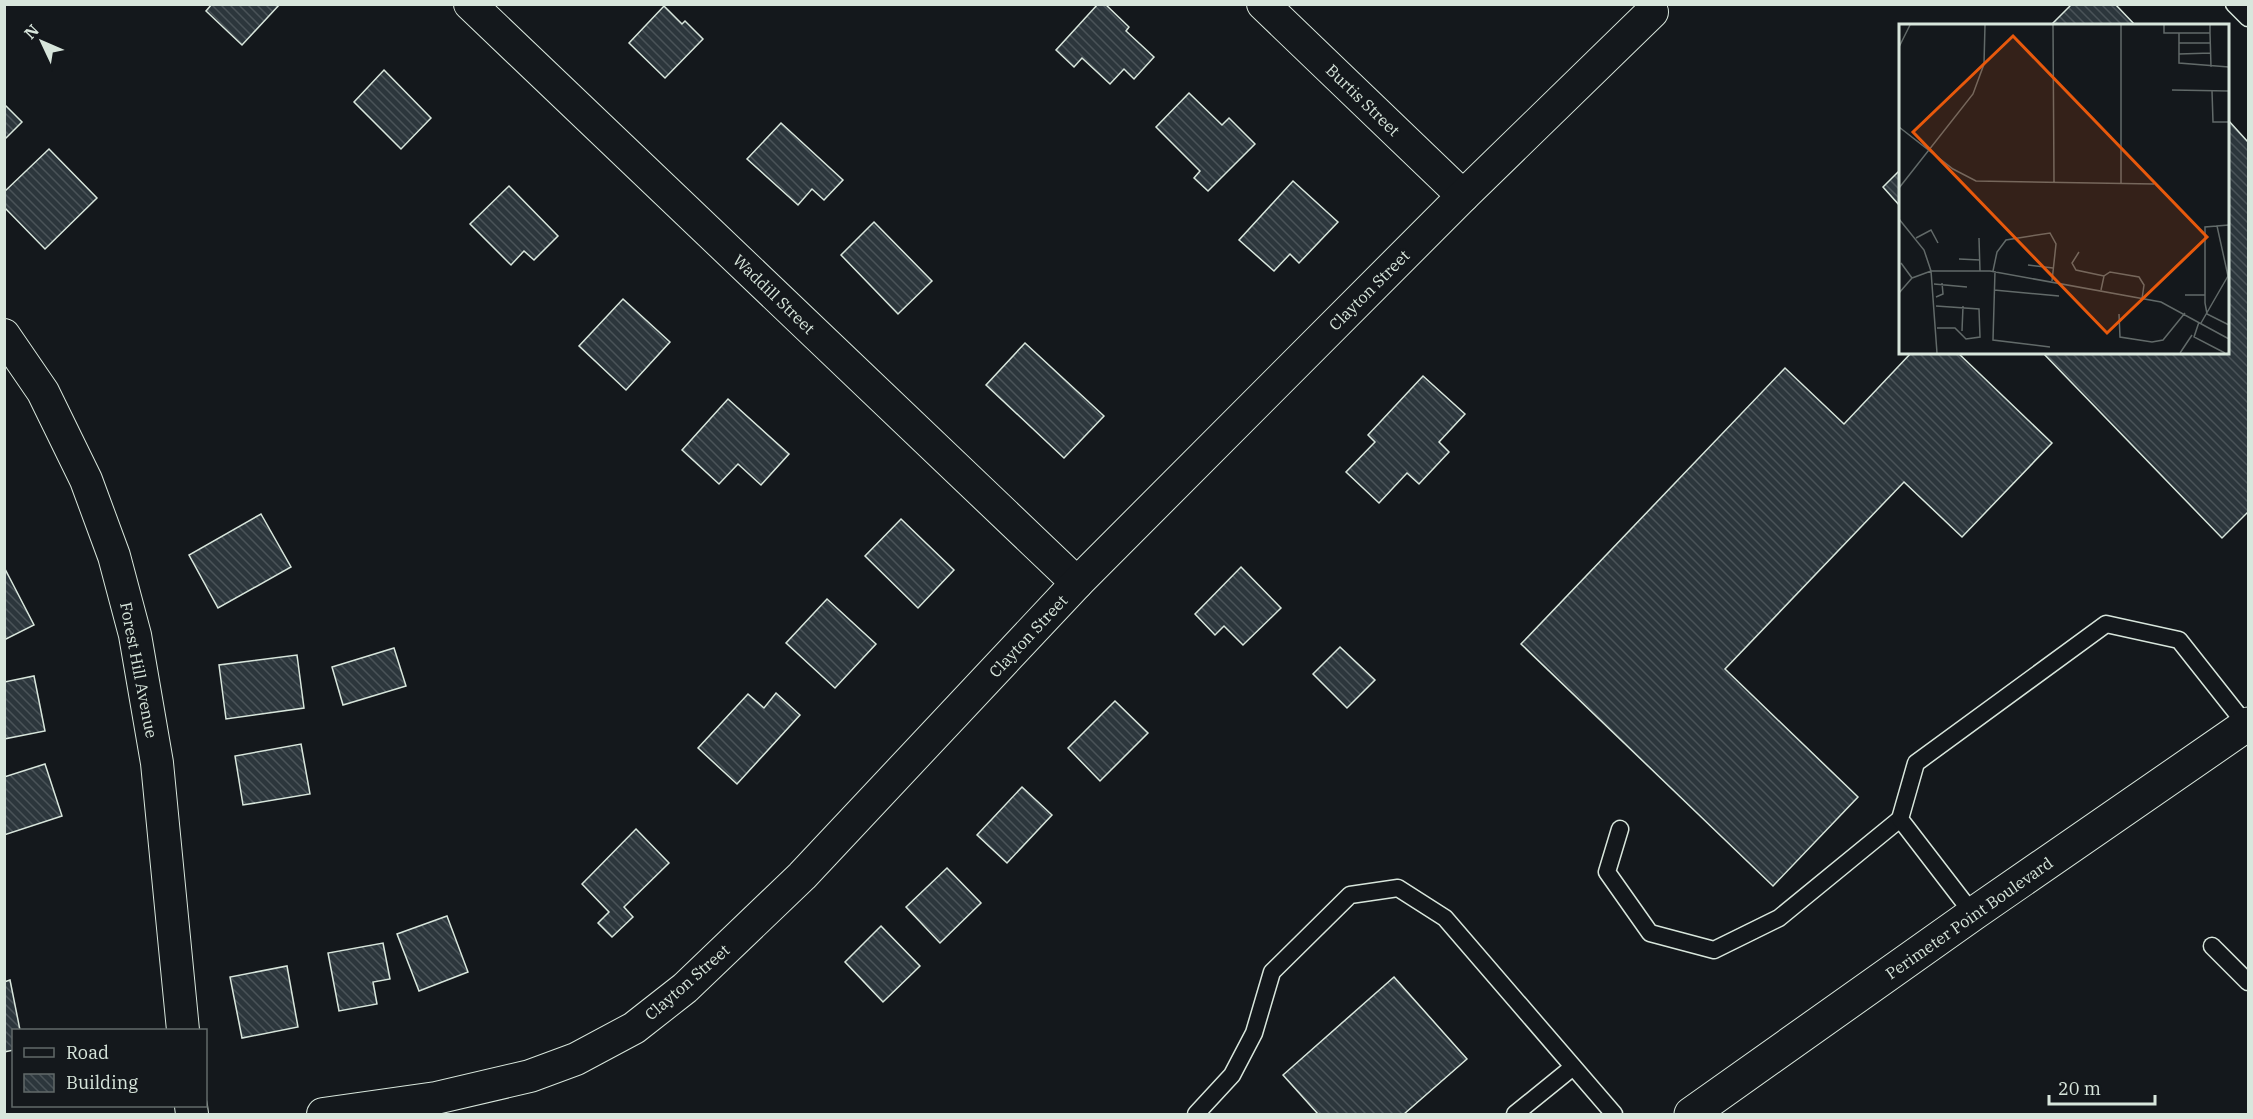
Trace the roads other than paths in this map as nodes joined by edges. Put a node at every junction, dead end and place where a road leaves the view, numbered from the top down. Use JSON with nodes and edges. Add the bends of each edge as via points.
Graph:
{"nodes":[{"id":1,"x":470,"y":4,"type":"edge"},
{"id":2,"x":1263,"y":4,"type":"edge"},
{"id":3,"x":2234,"y":4,"type":"edge"},
{"id":4,"x":1652,"y":12,"type":"dead end"},
{"id":5,"x":2248,"y":18,"type":"edge"},
{"id":6,"x":1463,"y":196,"type":"junction"},
{"id":7,"x":4,"y":335,"type":"edge"},
{"id":8,"x":1077,"y":583,"type":"junction"},
{"id":9,"x":2248,"y":725,"type":"edge"},
{"id":10,"x":1900,"y":819,"type":"junction"},
{"id":11,"x":1620,"y":829,"type":"dead end"},
{"id":12,"x":1973,"y":914,"type":"junction"},
{"id":13,"x":2212,"y":946,"type":"dead end"},
{"id":14,"x":2248,"y":982,"type":"edge"},
{"id":15,"x":183,"y":1029,"type":"edge"},
{"id":16,"x":1573,"y":1067,"type":"junction"},
{"id":17,"x":323,"y":1114,"type":"edge"},
{"id":18,"x":1196,"y":1114,"type":"edge"},
{"id":19,"x":1515,"y":1114,"type":"edge"},
{"id":20,"x":1614,"y":1114,"type":"edge"},
{"id":21,"x":1691,"y":1114,"type":"edge"}],
"edges":[{"from":1,"to":8,"type":"street","name":"Waddill Street"},
{"from":2,"to":6,"type":"street","name":"Burtis Street"},
{"from":3,"to":5,"type":"lane"},
{"from":4,"to":6,"type":"street","name":"Clayton Street"},
{"from":6,"to":8,"type":"street","name":"Clayton Street"},
{"from":7,"to":15,"type":"street","name":"Forest Hill Avenue","via":[[43,392],[86,480],[114,556],[132,624],[157,763]]},
{"from":8,"to":17,"type":"street","name":"Clayton Street","via":[[802,876],[686,988],[634,1028],[576,1059],[530,1076],[436,1098]]},
{"from":9,"to":10,"type":"lane","via":[[2179,640],[2106,624],[1916,763]]},
{"from":9,"to":12,"type":"street","name":"Perimeter Point Boulevard"},
{"from":10,"to":11,"type":"lane","via":[[1779,918],[1714,950],[1650,933],[1607,872]]},
{"from":10,"to":12,"type":"lane"},
{"from":12,"to":21,"type":"street","name":"Perimeter Point Boulevard"},
{"from":13,"to":14,"type":"lane"},
{"from":16,"to":18,"type":"lane","via":[[1445,918],[1398,888],[1350,895],[1272,972],[1254,1033],[1232,1076]]},
{"from":16,"to":19,"type":"lane"},
{"from":16,"to":20,"type":"lane"}]}
